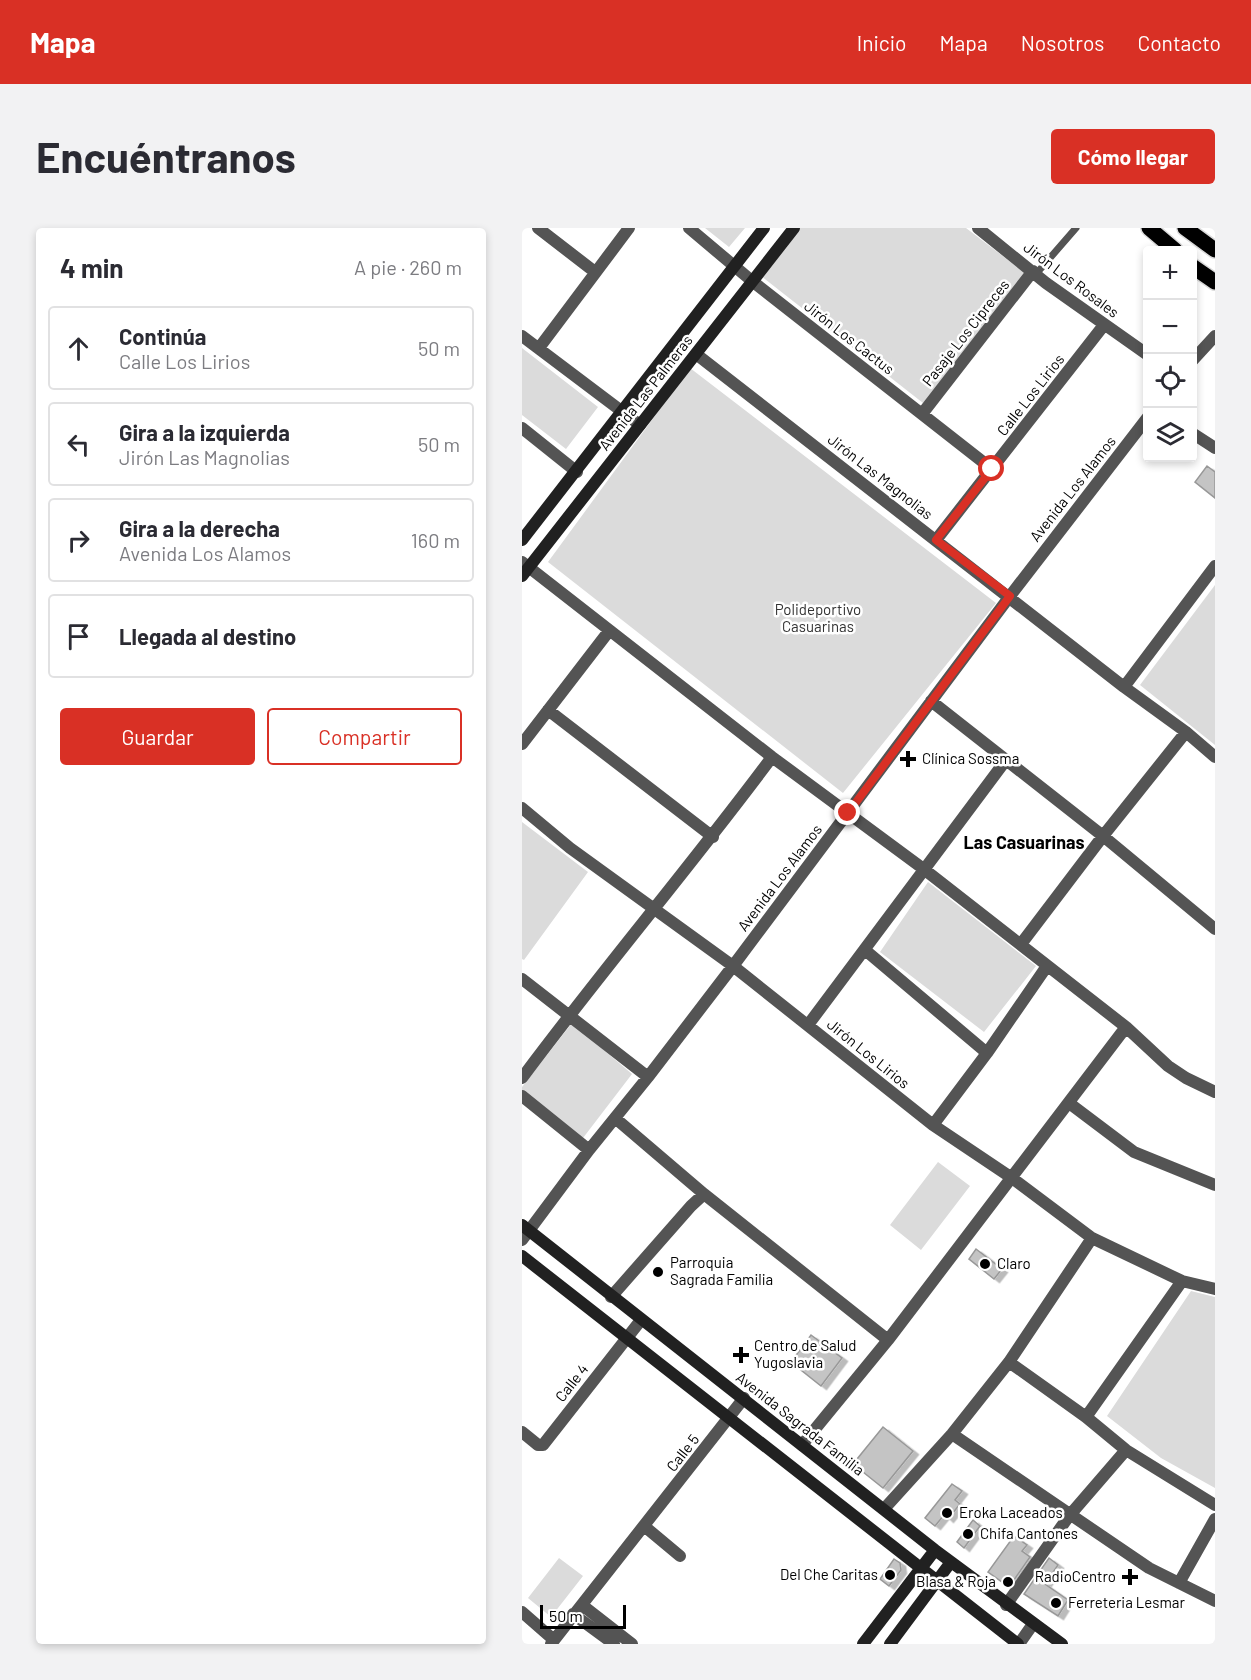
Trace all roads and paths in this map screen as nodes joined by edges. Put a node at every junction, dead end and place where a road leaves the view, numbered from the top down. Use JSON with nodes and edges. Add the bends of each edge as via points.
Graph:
{"nodes":[{"id":1,"x":538,"y":228,"type":"edge"},
{"id":2,"x":629,"y":228,"type":"edge"},
{"id":3,"x":689,"y":228,"type":"edge"},
{"id":4,"x":764,"y":228,"type":"edge"},
{"id":5,"x":794,"y":228,"type":"edge"},
{"id":6,"x":978,"y":228,"type":"edge"},
{"id":7,"x":1076,"y":228,"type":"edge"},
{"id":8,"x":1149,"y":228,"type":"edge"},
{"id":9,"x":1185,"y":228,"type":"edge"},
{"id":10,"x":1170,"y":246,"type":"edge"},
{"id":11,"x":1215,"y":249,"type":"edge"},
{"id":12,"x":735,"y":266,"type":"junction"},
{"id":13,"x":1197,"y":269,"type":"edge"},
{"id":14,"x":595,"y":272,"type":"junction"},
{"id":15,"x":1035,"y":273,"type":"junction"},
{"id":16,"x":752,"y":281,"type":"junction"},
{"id":17,"x":1215,"y":282,"type":"edge"},
{"id":18,"x":1104,"y":325,"type":"junction"},
{"id":19,"x":522,"y":336,"type":"edge"},
{"id":20,"x":1215,"y":336,"type":"edge"},
{"id":21,"x":539,"y":348,"type":"junction"},
{"id":22,"x":696,"y":354,"type":"junction"},
{"id":23,"x":1147,"y":354,"type":"edge"},
{"id":24,"x":1197,"y":356,"type":"edge"},
{"id":25,"x":620,"y":412,"type":"junction"},
{"id":26,"x":922,"y":414,"type":"junction"},
{"id":27,"x":1143,"y":423,"type":"edge"},
{"id":28,"x":640,"y":425,"type":"junction"},
{"id":29,"x":522,"y":428,"type":"edge"},
{"id":30,"x":1197,"y":436,"type":"edge"},
{"id":31,"x":1215,"y":448,"type":"edge"},
{"id":32,"x":992,"y":469,"type":"junction"},
{"id":33,"x":577,"y":472,"type":"junction"},
{"id":34,"x":522,"y":540,"type":"edge"},
{"id":35,"x":936,"y":540,"type":"junction"},
{"id":36,"x":1215,"y":566,"type":"edge"},
{"id":37,"x":524,"y":568,"type":"edge"},
{"id":38,"x":1010,"y":596,"type":"junction"},
{"id":39,"x":609,"y":631,"type":"junction"},
{"id":40,"x":1124,"y":687,"type":"junction"},
{"id":41,"x":931,"y":701,"type":"junction"},
{"id":42,"x":548,"y":710,"type":"junction"},
{"id":43,"x":1186,"y":732,"type":"junction"},
{"id":44,"x":522,"y":744,"type":"edge"},
{"id":45,"x":772,"y":758,"type":"junction"},
{"id":46,"x":1215,"y":758,"type":"edge"},
{"id":47,"x":1006,"y":760,"type":"junction"},
{"id":48,"x":522,"y":808,"type":"edge"},
{"id":49,"x":848,"y":813,"type":"junction"},
{"id":50,"x":1103,"y":836,"type":"junction"},
{"id":51,"x":713,"y":837,"type":"junction"},
{"id":52,"x":925,"y":870,"type":"junction"},
{"id":53,"x":656,"y":909,"type":"junction"},
{"id":54,"x":1215,"y":929,"type":"edge"},
{"id":55,"x":1020,"y":944,"type":"junction"},
{"id":56,"x":865,"y":950,"type":"junction"},
{"id":57,"x":733,"y":966,"type":"junction"},
{"id":58,"x":1047,"y":966,"type":"junction"},
{"id":59,"x":522,"y":979,"type":"edge"},
{"id":60,"x":569,"y":1016,"type":"junction"},
{"id":61,"x":808,"y":1025,"type":"junction"},
{"id":62,"x":1126,"y":1027,"type":"junction"},
{"id":63,"x":987,"y":1053,"type":"junction"},
{"id":64,"x":648,"y":1077,"type":"junction"},
{"id":65,"x":522,"y":1078,"type":"edge"},
{"id":66,"x":1215,"y":1092,"type":"edge"},
{"id":67,"x":522,"y":1096,"type":"edge"},
{"id":68,"x":1069,"y":1103,"type":"junction"},
{"id":69,"x":615,"y":1118,"type":"junction"},
{"id":70,"x":933,"y":1125,"type":"junction"},
{"id":71,"x":589,"y":1150,"type":"junction"},
{"id":72,"x":1012,"y":1178,"type":"junction"},
{"id":73,"x":1215,"y":1185,"type":"edge"},
{"id":74,"x":704,"y":1194,"type":"junction"},
{"id":75,"x":524,"y":1232,"type":"edge"},
{"id":76,"x":1092,"y":1238,"type":"junction"},
{"id":77,"x":522,"y":1256,"type":"edge"},
{"id":78,"x":1182,"y":1281,"type":"junction"},
{"id":79,"x":1215,"y":1289,"type":"edge"},
{"id":80,"x":611,"y":1297,"type":"junction"},
{"id":81,"x":641,"y":1320,"type":"junction"},
{"id":82,"x":627,"y":1338,"type":"junction"},
{"id":83,"x":888,"y":1340,"type":"junction"},
{"id":84,"x":1009,"y":1362,"type":"junction"},
{"id":85,"x":744,"y":1398,"type":"junction"},
{"id":86,"x":730,"y":1417,"type":"junction"},
{"id":87,"x":1086,"y":1418,"type":"junction"},
{"id":88,"x":522,"y":1432,"type":"edge"},
{"id":89,"x":952,"y":1434,"type":"junction"},
{"id":90,"x":802,"y":1446,"type":"junction"},
{"id":91,"x":1126,"y":1450,"type":"junction"},
{"id":92,"x":1215,"y":1505,"type":"edge"},
{"id":93,"x":884,"y":1509,"type":"junction"},
{"id":94,"x":1069,"y":1516,"type":"junction"},
{"id":95,"x":1215,"y":1519,"type":"edge"},
{"id":96,"x":644,"y":1527,"type":"junction"},
{"id":97,"x":935,"y":1550,"type":"junction"},
{"id":98,"x":680,"y":1556,"type":"dead end"},
{"id":99,"x":951,"y":1562,"type":"junction"},
{"id":100,"x":921,"y":1569,"type":"junction"},
{"id":101,"x":938,"y":1581,"type":"junction"},
{"id":102,"x":1179,"y":1583,"type":"junction"},
{"id":103,"x":1215,"y":1600,"type":"edge"},
{"id":104,"x":582,"y":1605,"type":"junction"},
{"id":105,"x":1006,"y":1605,"type":"junction"},
{"id":106,"x":522,"y":1612,"type":"edge"},
{"id":107,"x":573,"y":1614,"type":"junction"},
{"id":108,"x":1033,"y":1624,"type":"junction"},
{"id":109,"x":552,"y":1642,"type":"edge"},
{"id":110,"x":614,"y":1644,"type":"edge"},
{"id":111,"x":632,"y":1644,"type":"edge"},
{"id":112,"x":863,"y":1644,"type":"edge"},
{"id":113,"x":890,"y":1644,"type":"edge"},
{"id":114,"x":1019,"y":1644,"type":"edge"},
{"id":115,"x":1062,"y":1644,"type":"edge"}],
"edges":[{"from":1,"to":14,"type":"street"},
{"from":2,"to":14,"type":"street"},
{"from":3,"to":12,"type":"street","name":"Jirón Los Cactus"},
{"from":4,"to":12,"type":"main road","name":"Avenida Las Palmeras"},
{"from":5,"to":16,"type":"main road","name":"Avenida Las Palmeras"},
{"from":6,"to":15,"type":"street","name":"Jirón Los Rosales"},
{"from":7,"to":15,"type":"lane","name":"Pasaje Los Cipreces"},
{"from":8,"to":10,"type":"main road"},
{"from":9,"to":11,"type":"main road"},
{"from":12,"to":16,"type":"street","name":"Jirón Los Cactus"},
{"from":12,"to":25,"type":"main road","name":"Avenida Las Palmeras"},
{"from":13,"to":17,"type":"main road"},
{"from":14,"to":21,"type":"street"},
{"from":15,"to":18,"type":"street","name":"Jirón Los Rosales"},
{"from":15,"to":26,"type":"street","name":"Pasaje Los Cipreces"},
{"from":16,"to":22,"type":"main road","name":"Avenida Las Palmeras"},
{"from":16,"to":26,"type":"street","name":"Jirón Los Cactus"},
{"from":18,"to":23,"type":"street","name":"Jirón Los Rosales"},
{"from":18,"to":32,"type":"street","name":"Calle Los Lirios"},
{"from":19,"to":21,"type":"street"},
{"from":20,"to":24,"type":"street"},
{"from":21,"to":25,"type":"street"},
{"from":22,"to":28,"type":"main road","name":"Avenida Las Palmeras"},
{"from":22,"to":35,"type":"street","name":"Jirón Las Magnolias"},
{"from":25,"to":28,"type":"street"},
{"from":25,"to":33,"type":"main road","name":"Avenida Las Palmeras"},
{"from":26,"to":32,"type":"street","name":"Jirón Los Cactus"},
{"from":27,"to":38,"type":"street","name":"Avenida Los Alamos"},
{"from":28,"to":37,"type":"main road","name":"Avenida Las Palmeras"},
{"from":29,"to":33,"type":"street"},
{"from":30,"to":31,"type":"street"},
{"from":32,"to":35,"type":"street","name":"Calle Los Lirios"},
{"from":33,"to":34,"type":"main road","name":"Avenida Las Palmeras"},
{"from":35,"to":38,"type":"street","name":"Jirón Las Magnolias"},
{"from":36,"to":40,"type":"street"},
{"from":37,"to":39,"type":"street"},
{"from":38,"to":40,"type":"street","name":"Jirón Las Magnolias"},
{"from":38,"to":41,"type":"street","name":"Avenida Los Alamos"},
{"from":39,"to":42,"type":"street"},
{"from":39,"to":45,"type":"street"},
{"from":40,"to":43,"type":"street","name":"Jirón Las Magnolias"},
{"from":41,"to":47,"type":"street"},
{"from":41,"to":49,"type":"street","name":"Avenida Los Alamos"},
{"from":42,"to":44,"type":"street"},
{"from":42,"to":51,"type":"street"},
{"from":43,"to":46,"type":"street","name":"Jirón Las Magnolias"},
{"from":43,"to":50,"type":"street"},
{"from":45,"to":49,"type":"street"},
{"from":45,"to":51,"type":"street"},
{"from":47,"to":50,"type":"street"},
{"from":47,"to":52,"type":"street"},
{"from":48,"to":53,"type":"street","name":"Jirón Los Lirios","via":[[570,848]]},
{"from":49,"to":52,"type":"street"},
{"from":49,"to":57,"type":"street","name":"Avenida Los Alamos"},
{"from":50,"to":54,"type":"street"},
{"from":50,"to":55,"type":"street"},
{"from":51,"to":53,"type":"street"},
{"from":52,"to":55,"type":"street"},
{"from":52,"to":56,"type":"street"},
{"from":53,"to":57,"type":"street","name":"Jirón Los Lirios"},
{"from":53,"to":60,"type":"street"},
{"from":55,"to":58,"type":"street"},
{"from":56,"to":61,"type":"street"},
{"from":56,"to":63,"type":"street"},
{"from":57,"to":61,"type":"street","name":"Jirón Los Lirios"},
{"from":57,"to":64,"type":"street","name":"Avenida Los Alamos"},
{"from":58,"to":62,"type":"street"},
{"from":58,"to":63,"type":"street"},
{"from":59,"to":60,"type":"street"},
{"from":60,"to":64,"type":"street"},
{"from":60,"to":65,"type":"street"},
{"from":61,"to":70,"type":"street","name":"Jirón Los Lirios"},
{"from":62,"to":66,"type":"street","via":[[1168,1066]]},
{"from":62,"to":68,"type":"street"},
{"from":63,"to":70,"type":"street"},
{"from":64,"to":69,"type":"street","name":"Avenida Los Alamos"},
{"from":67,"to":71,"type":"street"},
{"from":68,"to":72,"type":"street"},
{"from":68,"to":73,"type":"street","via":[[1134,1152]]},
{"from":69,"to":71,"type":"street","name":"Avenida Los Alamos"},
{"from":69,"to":74,"type":"street"},
{"from":70,"to":72,"type":"street","name":"Jirón Los Lirios"},
{"from":71,"to":75,"type":"street","name":"Avenida Los Alamos"},
{"from":72,"to":76,"type":"street","name":"Jirón Los Lirios"},
{"from":72,"to":83,"type":"street"},
{"from":74,"to":80,"type":"street"},
{"from":74,"to":83,"type":"street"},
{"from":75,"to":80,"type":"main road","name":"Avenida Sagrada Familia"},
{"from":76,"to":78,"type":"street","name":"Jirón Los Lirios"},
{"from":76,"to":84,"type":"street"},
{"from":77,"to":82,"type":"main road"},
{"from":78,"to":79,"type":"street","name":"Jirón Los Lirios"},
{"from":78,"to":87,"type":"street"},
{"from":80,"to":81,"type":"main road","name":"Avenida Sagrada Familia"},
{"from":81,"to":82,"type":"street","name":"Calle 4"},
{"from":81,"to":85,"type":"main road","name":"Avenida Sagrada Familia"},
{"from":82,"to":86,"type":"main road"},
{"from":82,"to":88,"type":"street","name":"Calle 4","via":[[543,1445]]},
{"from":83,"to":90,"type":"street"},
{"from":84,"to":87,"type":"street"},
{"from":84,"to":89,"type":"street"},
{"from":85,"to":86,"type":"street","name":"Calle 5"},
{"from":85,"to":90,"type":"main road","name":"Avenida Sagrada Familia"},
{"from":86,"to":96,"type":"street","name":"Calle 5"},
{"from":86,"to":100,"type":"main road"},
{"from":87,"to":91,"type":"street"},
{"from":89,"to":93,"type":"street"},
{"from":89,"to":94,"type":"street"},
{"from":90,"to":93,"type":"main road","name":"Avenida Sagrada Familia"},
{"from":91,"to":92,"type":"street"},
{"from":91,"to":94,"type":"street"},
{"from":93,"to":97,"type":"main road","name":"Avenida Sagrada Familia"},
{"from":94,"to":102,"type":"street"},
{"from":94,"to":105,"type":"street"},
{"from":95,"to":102,"type":"street"},
{"from":96,"to":98,"type":"street"},
{"from":96,"to":104,"type":"street","name":"Calle 5"},
{"from":97,"to":99,"type":"main road","name":"Avenida Sagrada Familia"},
{"from":97,"to":100,"type":"main road"},
{"from":99,"to":101,"type":"main road"},
{"from":99,"to":105,"type":"main road","name":"Avenida Sagrada Familia"},
{"from":100,"to":101,"type":"main road"},
{"from":100,"to":112,"type":"main road"},
{"from":101,"to":113,"type":"main road"},
{"from":101,"to":114,"type":"main road"},
{"from":102,"to":103,"type":"street"},
{"from":104,"to":107,"type":"street","name":"Calle 5"},
{"from":104,"to":111,"type":"street"},
{"from":105,"to":108,"type":"main road","name":"Avenida Sagrada Familia"},
{"from":106,"to":109,"type":"street"},
{"from":107,"to":109,"type":"street","name":"Calle 5"},
{"from":107,"to":110,"type":"street"},
{"from":108,"to":114,"type":"street"},
{"from":108,"to":115,"type":"main road","name":"Avenida Sagrada Familia"}]}
